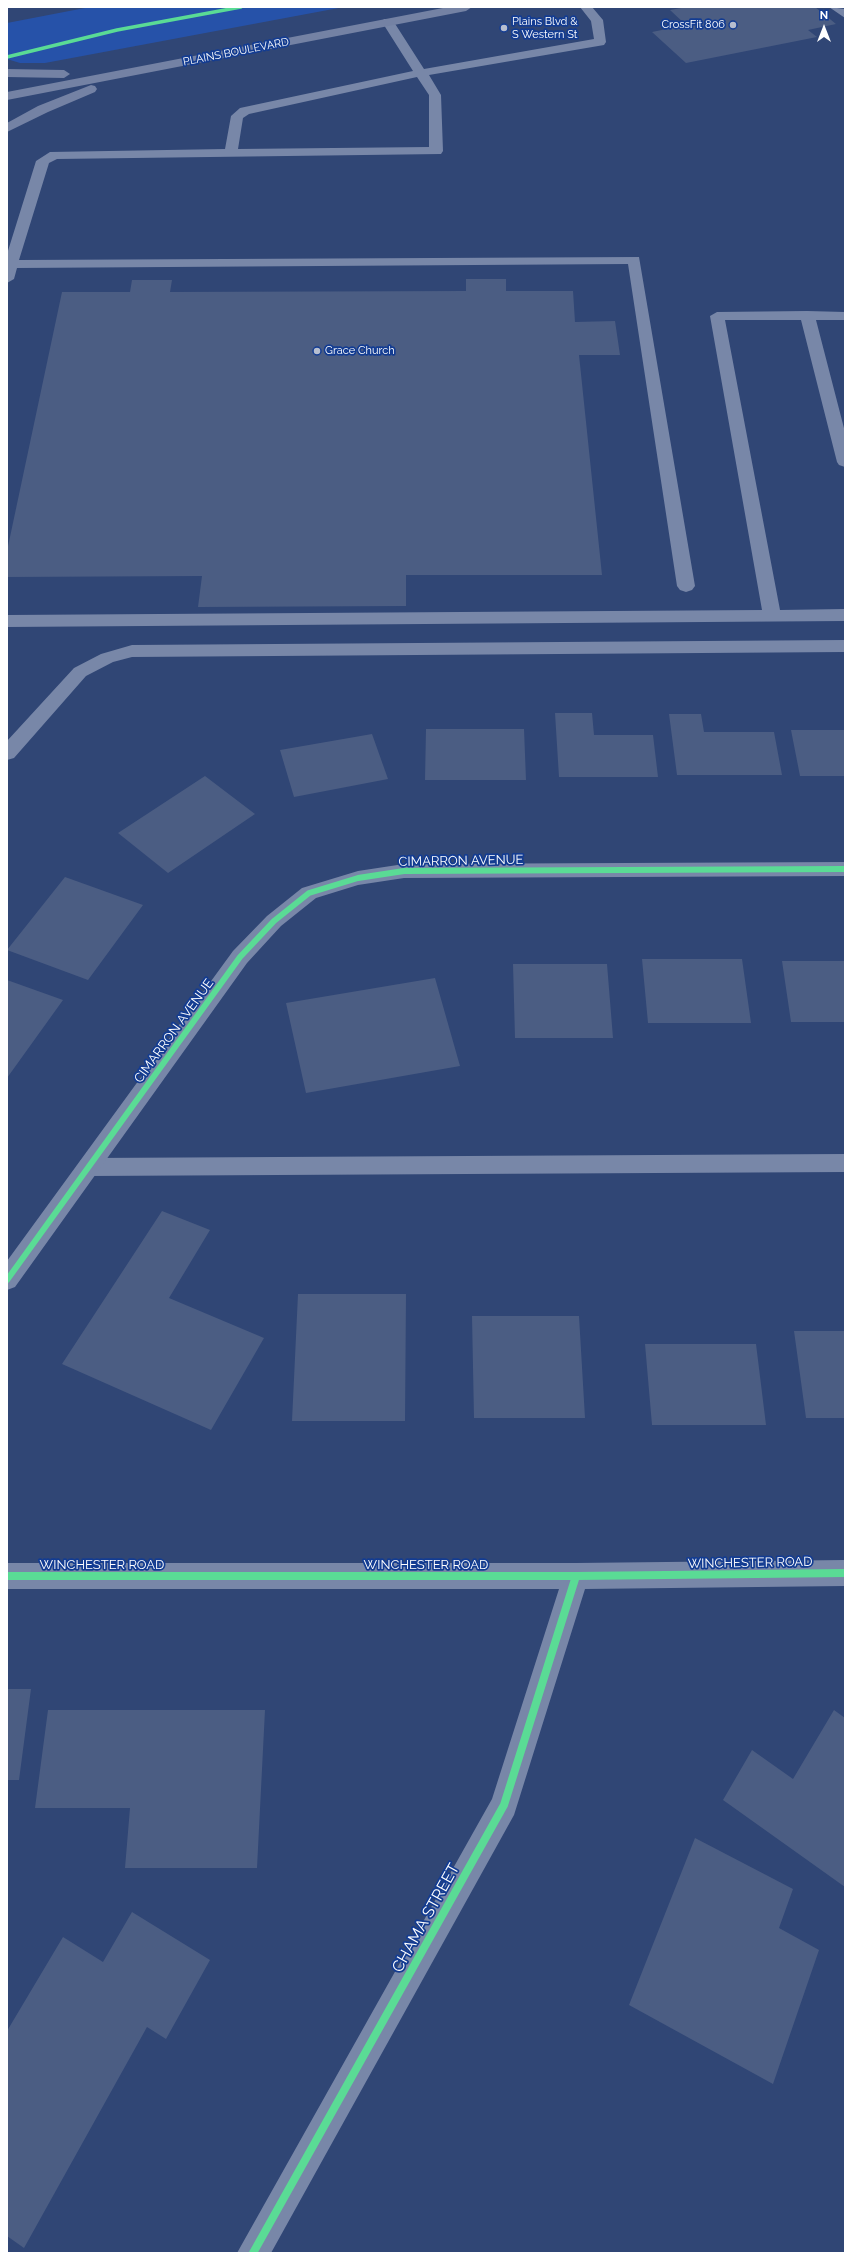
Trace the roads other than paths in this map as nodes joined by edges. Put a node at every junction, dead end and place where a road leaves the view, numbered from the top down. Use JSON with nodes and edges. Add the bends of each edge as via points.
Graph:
{"nodes":[{"id":1,"x":466,"y":7,"type":"edge"},
{"id":2,"x":586,"y":7,"type":"edge"},
{"id":3,"x":834,"y":7,"type":"edge"},
{"id":4,"x":845,"y":14,"type":"edge"},
{"id":5,"x":388,"y":22,"type":"junction"},
{"id":6,"x":7,"y":73,"type":"edge"},
{"id":7,"x":131,"y":73,"type":"junction"},
{"id":8,"x":421,"y":73,"type":"junction"},
{"id":9,"x":7,"y":96,"type":"edge"},
{"id":10,"x":7,"y":128,"type":"edge"},
{"id":11,"x":231,"y":153,"type":"junction"},
{"id":12,"x":11,"y":264,"type":"junction"},
{"id":13,"x":7,"y":279,"type":"edge"},
{"id":14,"x":807,"y":315,"type":"junction"},
{"id":15,"x":845,"y":316,"type":"edge"},
{"id":16,"x":845,"y":462,"type":"edge"},
{"id":17,"x":686,"y":586,"type":"dead end"},
{"id":18,"x":845,"y":614,"type":"edge"},
{"id":19,"x":772,"y":615,"type":"junction"},
{"id":20,"x":7,"y":621,"type":"edge"},
{"id":21,"x":845,"y":646,"type":"edge"},
{"id":22,"x":7,"y":753,"type":"edge"},
{"id":23,"x":845,"y":869,"type":"edge"},
{"id":24,"x":845,"y":1163,"type":"edge"},
{"id":25,"x":89,"y":1167,"type":"junction"},
{"id":26,"x":7,"y":1280,"type":"edge"},
{"id":27,"x":845,"y":1573,"type":"edge"},
{"id":28,"x":7,"y":1576,"type":"edge"},
{"id":29,"x":576,"y":1576,"type":"junction"},
{"id":30,"x":254,"y":2253,"type":"edge"}],
"edges":[{"from":1,"to":5,"type":"main road","name":"PLAINS BOULEVARD"},
{"from":2,"to":8,"type":"street","via":[[597,20],[600,42]]},
{"from":3,"to":4,"type":"street"},
{"from":5,"to":7,"type":"main road","name":"PLAINS BOULEVARD"},
{"from":5,"to":8,"type":"street"},
{"from":6,"to":7,"type":"main road"},
{"from":7,"to":9,"type":"main road","name":"PLAINS BOULEVARD"},
{"from":7,"to":10,"type":"main road","via":[[44,109]]},
{"from":8,"to":11,"type":"street","via":[[245,111],[237,116]]},
{"from":8,"to":11,"type":"street","via":[[435,95],[436,151]]},
{"from":11,"to":12,"type":"street","via":[[55,155],[43,161]]},
{"from":12,"to":13,"type":"street"},
{"from":12,"to":17,"type":"street","via":[[634,260]]},
{"from":14,"to":15,"type":"street"},
{"from":14,"to":16,"type":"street"},
{"from":14,"to":19,"type":"street","via":[[717,316]]},
{"from":18,"to":19,"type":"street"},
{"from":19,"to":20,"type":"street"},
{"from":21,"to":22,"type":"street","via":[[132,651],[107,658],[80,672]]},
{"from":23,"to":25,"type":"street","name":"CIMARRON AVENUE","via":[[404,871],[358,878],[309,893],[274,921],[240,957]]},
{"from":24,"to":25,"type":"street"},
{"from":25,"to":26,"type":"street","name":"CIMARRON AVENUE"},
{"from":27,"to":29,"type":"street","name":"WINCHESTER ROAD"},
{"from":28,"to":29,"type":"street","name":"WINCHESTER ROAD"},
{"from":29,"to":30,"type":"street","name":"CHAMA STREET","via":[[504,1805]]}]}
